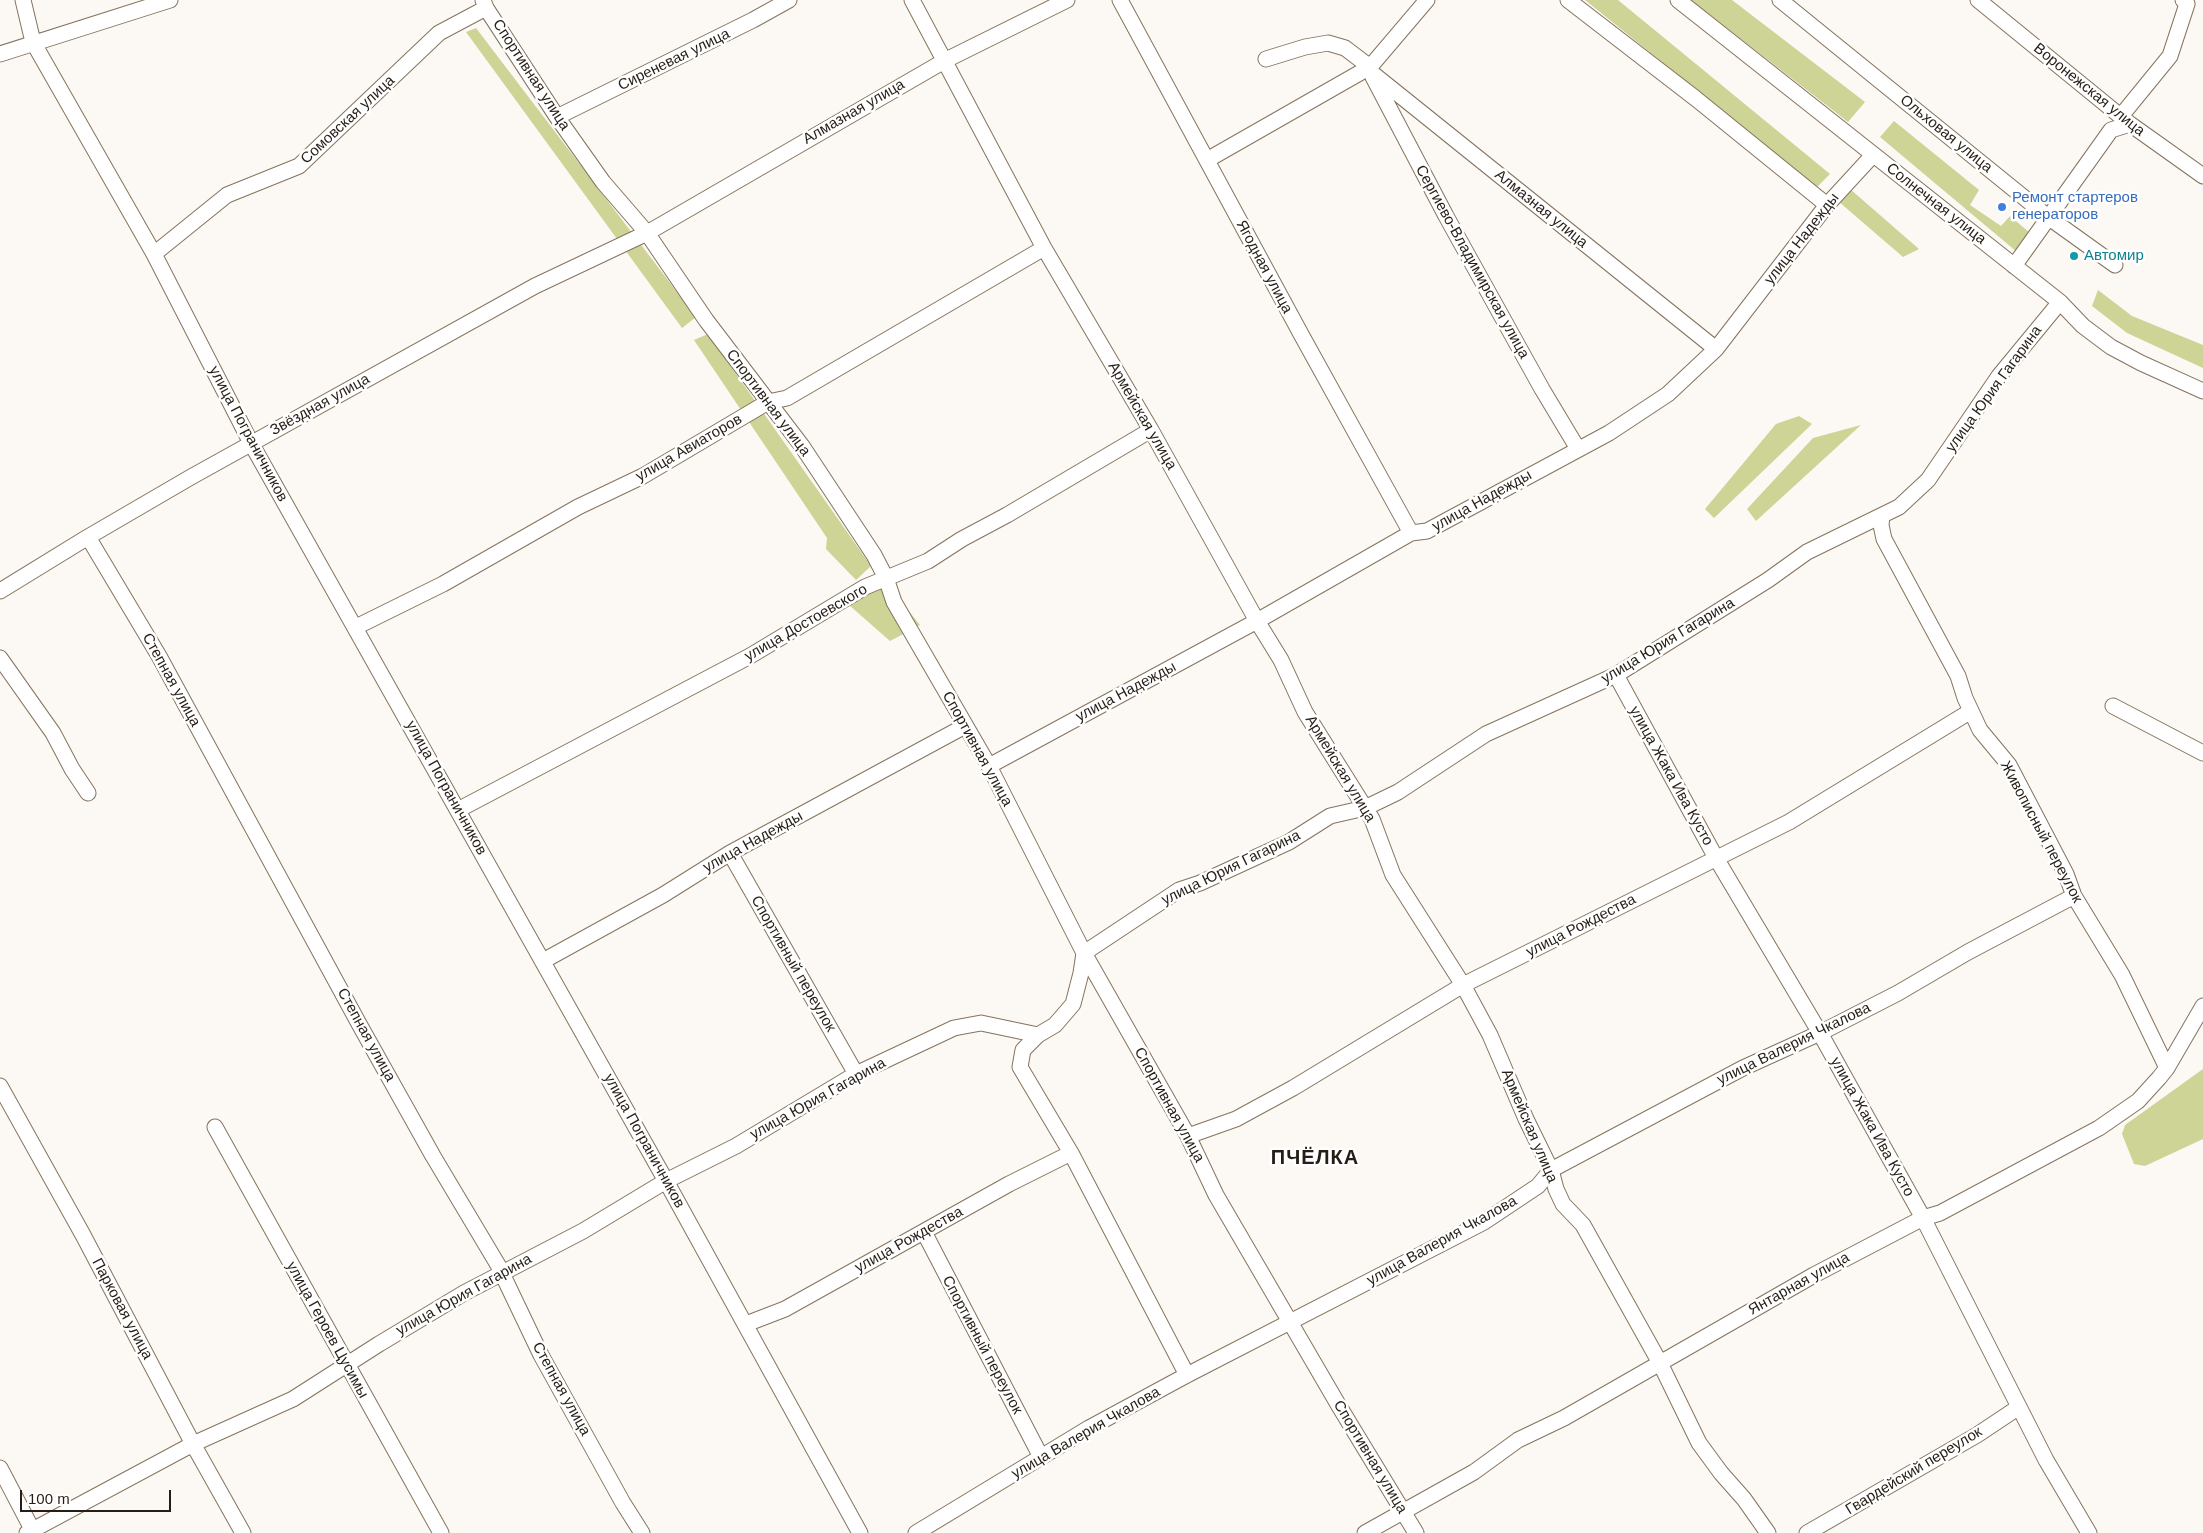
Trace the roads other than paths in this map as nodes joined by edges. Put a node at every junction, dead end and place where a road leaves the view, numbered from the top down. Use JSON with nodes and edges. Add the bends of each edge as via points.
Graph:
{"nodes":[{"id":1,"x":23,"y":0,"type":"edge"},
{"id":2,"x":170,"y":0,"type":"edge"},
{"id":3,"x":789,"y":0,"type":"edge"},
{"id":4,"x":912,"y":0,"type":"edge"},
{"id":5,"x":1066,"y":0,"type":"edge"},
{"id":6,"x":1120,"y":0,"type":"edge"},
{"id":7,"x":1427,"y":0,"type":"edge"},
{"id":8,"x":1568,"y":0,"type":"edge"},
{"id":9,"x":1678,"y":0,"type":"edge"},
{"id":10,"x":1780,"y":0,"type":"edge"},
{"id":11,"x":1978,"y":0,"type":"edge"},
{"id":12,"x":2183,"y":0,"type":"edge"},
{"id":13,"x":485,"y":4,"type":"edge"},
{"id":14,"x":33,"y":42,"type":"junction"},
{"id":15,"x":0,"y":54,"type":"edge"},
{"id":16,"x":1266,"y":59,"type":"dead end"},
{"id":17,"x":946,"y":60,"type":"junction"},
{"id":18,"x":1371,"y":70,"type":"junction"},
{"id":19,"x":557,"y":117,"type":"junction"},
{"id":20,"x":2125,"y":120,"type":"junction"},
{"id":21,"x":1873,"y":155,"type":"junction"},
{"id":22,"x":1207,"y":160,"type":"junction"},
{"id":23,"x":2203,"y":176,"type":"edge"},
{"id":24,"x":1826,"y":205,"type":"junction"},
{"id":25,"x":2048,"y":217,"type":"junction"},
{"id":26,"x":647,"y":233,"type":"junction"},
{"id":27,"x":1044,"y":248,"type":"junction"},
{"id":28,"x":154,"y":254,"type":"junction"},
{"id":29,"x":2115,"y":265,"type":"dead end"},
{"id":30,"x":2014,"y":266,"type":"junction"},
{"id":31,"x":2060,"y":302,"type":"junction"},
{"id":32,"x":1716,"y":349,"type":"junction"},
{"id":33,"x":2203,"y":391,"type":"edge"},
{"id":34,"x":768,"y":402,"type":"junction"},
{"id":35,"x":1151,"y":430,"type":"junction"},
{"id":36,"x":251,"y":443,"type":"junction"},
{"id":37,"x":1578,"y":449,"type":"junction"},
{"id":38,"x":1882,"y":516,"type":"junction"},
{"id":39,"x":1411,"y":533,"type":"junction"},
{"id":40,"x":88,"y":537,"type":"junction"},
{"id":41,"x":886,"y":578,"type":"junction"},
{"id":42,"x":0,"y":592,"type":"edge"},
{"id":43,"x":1257,"y":621,"type":"junction"},
{"id":44,"x":356,"y":627,"type":"junction"},
{"id":45,"x":0,"y":658,"type":"edge"},
{"id":46,"x":1616,"y":675,"type":"junction"},
{"id":47,"x":2113,"y":706,"type":"dead end"},
{"id":48,"x":1971,"y":711,"type":"junction"},
{"id":49,"x":965,"y":726,"type":"junction"},
{"id":50,"x":2203,"y":753,"type":"edge"},
{"id":51,"x":989,"y":766,"type":"junction"},
{"id":52,"x":88,"y":793,"type":"dead end"},
{"id":53,"x":1365,"y":808,"type":"junction"},
{"id":54,"x":458,"y":810,"type":"junction"},
{"id":55,"x":730,"y":853,"type":"junction"},
{"id":56,"x":1716,"y":858,"type":"junction"},
{"id":57,"x":2074,"y":896,"type":"junction"},
{"id":58,"x":1084,"y":953,"type":"junction"},
{"id":59,"x":543,"y":962,"type":"junction"},
{"id":60,"x":1463,"y":985,"type":"junction"},
{"id":61,"x":2203,"y":1006,"type":"edge"},
{"id":62,"x":1820,"y":1033,"type":"junction"},
{"id":63,"x":1038,"y":1035,"type":"junction"},
{"id":64,"x":2167,"y":1068,"type":"junction"},
{"id":65,"x":856,"y":1074,"type":"junction"},
{"id":66,"x":0,"y":1086,"type":"edge"},
{"id":67,"x":214,"y":1127,"type":"dead end"},
{"id":68,"x":1188,"y":1136,"type":"junction"},
{"id":69,"x":1072,"y":1153,"type":"junction"},
{"id":70,"x":1551,"y":1170,"type":"junction"},
{"id":71,"x":666,"y":1181,"type":"junction"},
{"id":72,"x":1923,"y":1218,"type":"junction"},
{"id":73,"x":924,"y":1232,"type":"junction"},
{"id":74,"x":501,"y":1273,"type":"junction"},
{"id":75,"x":1290,"y":1322,"type":"junction"},
{"id":76,"x":746,"y":1324,"type":"junction"},
{"id":77,"x":1660,"y":1363,"type":"junction"},
{"id":78,"x":346,"y":1365,"type":"junction"},
{"id":79,"x":1188,"y":1375,"type":"junction"},
{"id":80,"x":2019,"y":1407,"type":"junction"},
{"id":81,"x":193,"y":1444,"type":"junction"},
{"id":82,"x":1041,"y":1457,"type":"junction"},
{"id":83,"x":0,"y":1468,"type":"edge"},
{"id":84,"x":1403,"y":1512,"type":"junction"},
{"id":85,"x":1830,"y":1528,"type":"edge"},
{"id":86,"x":31,"y":1532,"type":"edge"},
{"id":87,"x":243,"y":1533,"type":"edge"},
{"id":88,"x":441,"y":1533,"type":"edge"},
{"id":89,"x":642,"y":1533,"type":"edge"},
{"id":90,"x":860,"y":1533,"type":"edge"},
{"id":91,"x":916,"y":1533,"type":"edge"},
{"id":92,"x":1365,"y":1533,"type":"edge"},
{"id":93,"x":1416,"y":1533,"type":"edge"},
{"id":94,"x":1768,"y":1533,"type":"edge"},
{"id":95,"x":1807,"y":1533,"type":"edge"},
{"id":96,"x":2088,"y":1533,"type":"edge"}],
"edges":[{"from":1,"to":14,"type":"street","name":"улица Пограничников"},
{"from":2,"to":14,"type":"street"},
{"from":3,"to":19,"type":"street","name":"Сиреневая улица"},
{"from":4,"to":17,"type":"street","name":"Армейская улица"},
{"from":5,"to":17,"type":"street","name":"Алмазная улица"},
{"from":6,"to":22,"type":"street","name":"Ягодная улица"},
{"from":7,"to":18,"type":"street"},
{"from":8,"to":24,"type":"street"},
{"from":9,"to":21,"type":"street","name":"Солнечная улица"},
{"from":10,"to":25,"type":"street","name":"Ольховая улица"},
{"from":11,"to":20,"type":"street","name":"Воронежская улица"},
{"from":12,"to":20,"type":"street","via":[[2187,4],[2170,56]]},
{"from":13,"to":19,"type":"street","name":"Спортивная улица"},
{"from":13,"to":28,"type":"street","name":"Сомовская улица","via":[[439,33],[299,166],[227,195]]},
{"from":14,"to":15,"type":"street"},
{"from":14,"to":28,"type":"street","name":"улица Пограничников"},
{"from":16,"to":18,"type":"street","name":"Алмазная улица","via":[[1328,43],[1344,48]]},
{"from":17,"to":26,"type":"street","name":"Алмазная улица"},
{"from":17,"to":27,"type":"street","name":"Армейская улица"},
{"from":18,"to":22,"type":"street"},
{"from":18,"to":32,"type":"street","name":"Алмазная улица"},
{"from":18,"to":37,"type":"street","name":"Сергиево-Владимирская улица","via":[[1446,216]]},
{"from":19,"to":26,"type":"street","name":"Спортивная улица","via":[[603,182]]},
{"from":20,"to":23,"type":"street","name":"Воронежская улица"},
{"from":20,"to":25,"type":"street","via":[[2111,130]]},
{"from":21,"to":24,"type":"street","name":"улица Надежды"},
{"from":21,"to":30,"type":"street","name":"Солнечная улица"},
{"from":22,"to":39,"type":"street","name":"Ягодная улица"},
{"from":24,"to":32,"type":"street","name":"улица Надежды"},
{"from":25,"to":29,"type":"street","name":"Ольховая улица"},
{"from":25,"to":30,"type":"street"},
{"from":26,"to":34,"type":"street","name":"Спортивная улица","via":[[706,320]]},
{"from":26,"to":36,"type":"street","name":"Звёздная улица","via":[[535,286]]},
{"from":27,"to":34,"type":"street","name":"улица Авиаторов","via":[[787,398]]},
{"from":27,"to":35,"type":"street","name":"Армейская улица"},
{"from":28,"to":36,"type":"street","name":"улица Пограничников"},
{"from":30,"to":31,"type":"street","name":"Солнечная улица"},
{"from":31,"to":33,"type":"street","name":"Солнечная улица","via":[[2082,326],[2111,346]]},
{"from":31,"to":38,"type":"street","name":"улица Юрия Гагарина","via":[[1999,376],[1928,480],[1899,507]]},
{"from":32,"to":37,"type":"street","name":"улица Надежды","via":[[1668,394],[1609,433]]},
{"from":34,"to":41,"type":"street","name":"Спортивная улица","via":[[802,446]]},
{"from":34,"to":44,"type":"street","name":"улица Авиаторов","via":[[643,476],[578,507],[443,584]]},
{"from":35,"to":41,"type":"street","name":"улица Достоевского","via":[[962,538],[928,561]]},
{"from":35,"to":43,"type":"street","name":"Армейская улица"},
{"from":36,"to":40,"type":"street","name":"Звёздная улица"},
{"from":36,"to":44,"type":"street","name":"улица Пограничников"},
{"from":37,"to":39,"type":"street","name":"улица Надежды","via":[[1427,531]]},
{"from":38,"to":46,"type":"street","name":"улица Юрия Гагарина","via":[[1807,552],[1761,585]]},
{"from":38,"to":48,"type":"street","name":"Живописный переулок","via":[[1884,539],[1958,676]]},
{"from":39,"to":43,"type":"street","name":"улица Надежды"},
{"from":40,"to":42,"type":"street","name":"Звёздная улица"},
{"from":40,"to":74,"type":"street","name":"Степная улица","via":[[159,656],[358,1022]]},
{"from":41,"to":49,"type":"street","name":"Спортивная улица","via":[[894,602]]},
{"from":41,"to":54,"type":"street","name":"улица Достоевского","via":[[865,587],[750,656]]},
{"from":43,"to":51,"type":"street","name":"улица Надежды"},
{"from":43,"to":53,"type":"street","name":"Армейская улица","via":[[1281,660],[1305,712]]},
{"from":44,"to":54,"type":"street","name":"улица Пограничников"},
{"from":45,"to":52,"type":"street","via":[[53,733]]},
{"from":46,"to":53,"type":"street","name":"улица Юрия Гагарина","via":[[1486,734],[1398,792]]},
{"from":46,"to":56,"type":"street","name":"улица Жака Ива Кусто"},
{"from":47,"to":50,"type":"street"},
{"from":48,"to":56,"type":"street","name":"улица Рождества","via":[[1789,822]]},
{"from":48,"to":57,"type":"street","name":"Живописный переулок","via":[[1980,730],[2009,764],[2066,874]]},
{"from":49,"to":51,"type":"street","name":"Спортивная улица"},
{"from":49,"to":55,"type":"street","name":"улица Надежды"},
{"from":51,"to":58,"type":"street","name":"Спортивная улица"},
{"from":53,"to":58,"type":"street","name":"улица Юрия Гагарина","via":[[1330,816],[1289,842],[1179,890]]},
{"from":53,"to":60,"type":"street","name":"Армейская улица","via":[[1393,875]]},
{"from":54,"to":59,"type":"street","name":"улица Пограничников"},
{"from":55,"to":59,"type":"street","name":"улица Надежды","via":[[663,895]]},
{"from":55,"to":65,"type":"street","name":"Спортивный переулок"},
{"from":56,"to":60,"type":"street","name":"улица Рождества"},
{"from":56,"to":62,"type":"street","name":"улица Жака Ива Кусто"},
{"from":57,"to":62,"type":"street","name":"улица Валерия Чкалова"},
{"from":57,"to":64,"type":"street","name":"Живописный переулок","via":[[2122,975]]},
{"from":58,"to":63,"type":"street","via":[[1073,1004],[1055,1025]]},
{"from":58,"to":68,"type":"street","name":"Спортивная улица"},
{"from":59,"to":71,"type":"street","name":"улица Пограничников"},
{"from":60,"to":68,"type":"street","name":"улица Рождества","via":[[1293,1088],[1236,1119]]},
{"from":60,"to":70,"type":"street","name":"Армейская улица","via":[[1490,1035]]},
{"from":61,"to":64,"type":"street","name":"Янтарная улица"},
{"from":62,"to":70,"type":"street","name":"улица Валерия Чкалова","via":[[1743,1068]]},
{"from":62,"to":72,"type":"street","name":"улица Жака Ива Кусто"},
{"from":63,"to":65,"type":"street","name":"улица Юрия Гагарина","via":[[982,1024],[954,1028]]},
{"from":63,"to":69,"type":"street","via":[[1023,1050],[1020,1067]]},
{"from":64,"to":72,"type":"street","name":"Янтарная улица","via":[[2138,1101],[2099,1128],[1940,1214]]},
{"from":65,"to":71,"type":"street","name":"улица Юрия Гагарина","via":[[736,1146]]},
{"from":66,"to":81,"type":"street","name":"Парковая улица"},
{"from":67,"to":78,"type":"street","name":"улица Героев Цусимы"},
{"from":68,"to":75,"type":"street","name":"Спортивная улица","via":[[1216,1195]]},
{"from":69,"to":73,"type":"street","name":"улица Рождества"},
{"from":69,"to":79,"type":"street"},
{"from":70,"to":75,"type":"street","name":"улица Валерия Чкалова","via":[[1538,1186],[1484,1222]]},
{"from":70,"to":77,"type":"street","name":"Армейская улица","via":[[1563,1204],[1583,1225]]},
{"from":71,"to":74,"type":"street","name":"улица Юрия Гагарина"},
{"from":71,"to":76,"type":"street","name":"улица Пограничников"},
{"from":72,"to":77,"type":"street","name":"Янтарная улица","via":[[1814,1275]]},
{"from":72,"to":80,"type":"street","name":"улица Жака Ива Кусто"},
{"from":73,"to":76,"type":"street","name":"улица Рождества","via":[[785,1309]]},
{"from":73,"to":82,"type":"street","name":"Спортивный переулок"},
{"from":74,"to":78,"type":"street","name":"улица Юрия Гагарина"},
{"from":74,"to":89,"type":"street","name":"Степная улица","via":[[541,1355]]},
{"from":75,"to":79,"type":"street","name":"улица Валерия Чкалова"},
{"from":75,"to":84,"type":"street","name":"Спортивная улица"},
{"from":76,"to":90,"type":"street","name":"улица Пограничников"},
{"from":77,"to":84,"type":"street","name":"Янтарная улица","via":[[1564,1418],[1518,1440],[1474,1472]]},
{"from":77,"to":94,"type":"street","name":"Армейская улица","via":[[1699,1443]]},
{"from":78,"to":81,"type":"street","name":"улица Юрия Гагарина","via":[[293,1399]]},
{"from":78,"to":88,"type":"street","name":"улица Героев Цусимы"},
{"from":79,"to":82,"type":"street","name":"улица Валерия Чкалова"},
{"from":80,"to":85,"type":"street","name":"Гвардейский переулок"},
{"from":80,"to":96,"type":"street","name":"улица Жака Ива Кусто"},
{"from":81,"to":86,"type":"street","name":"улица Юрия Гагарина"},
{"from":81,"to":87,"type":"street","name":"Парковая улица"},
{"from":82,"to":91,"type":"street","name":"улица Валерия Чкалова"},
{"from":83,"to":86,"type":"street"},
{"from":84,"to":92,"type":"street","name":"Янтарная улица"},
{"from":84,"to":93,"type":"street","name":"Спортивная улица"},
{"from":85,"to":95,"type":"street","name":"Гвардейский переулок"}]}
